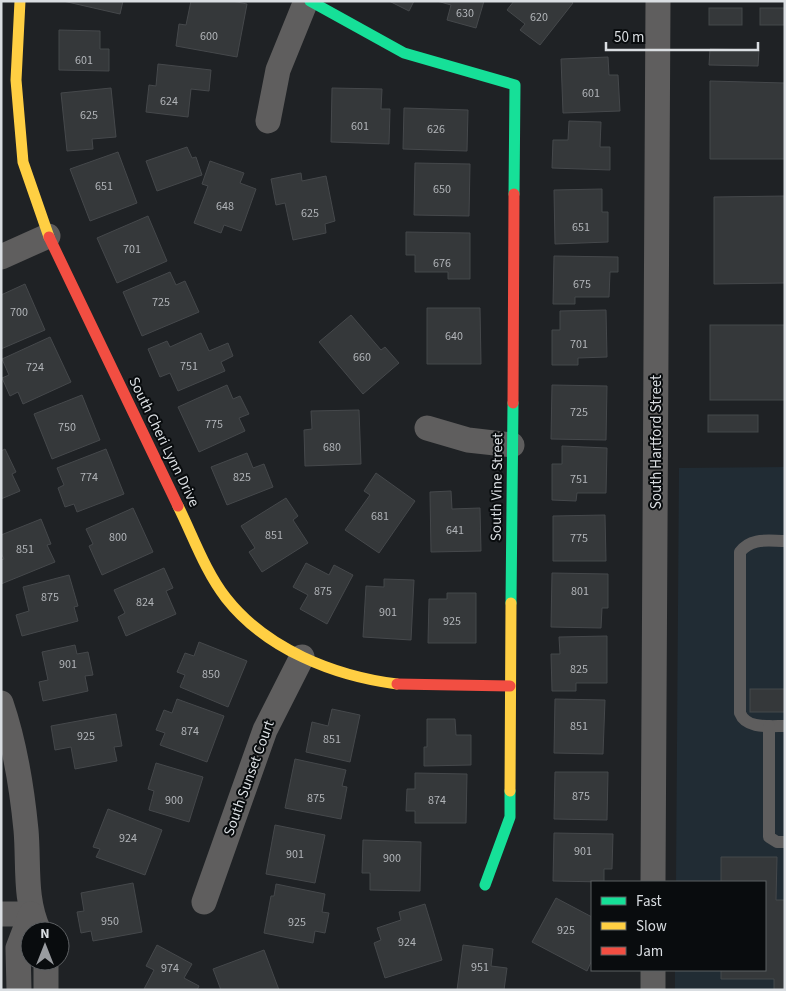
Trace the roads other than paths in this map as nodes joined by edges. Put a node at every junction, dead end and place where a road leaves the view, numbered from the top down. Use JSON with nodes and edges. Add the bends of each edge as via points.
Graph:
{"nodes":[{"id":1,"x":20,"y":1,"type":"edge"},
{"id":2,"x":308,"y":1,"type":"edge"},
{"id":3,"x":658,"y":1,"type":"edge"},
{"id":4,"x":268,"y":121,"type":"dead end"},
{"id":5,"x":48,"y":236,"type":"junction"},
{"id":6,"x":1,"y":257,"type":"edge"},
{"id":7,"x":426,"y":428,"type":"dead end"},
{"id":8,"x":512,"y":445,"type":"junction"},
{"id":9,"x":785,"y":541,"type":"edge"},
{"id":10,"x":302,"y":657,"type":"junction"},
{"id":11,"x":510,"y":686,"type":"junction"},
{"id":12,"x":1,"y":703,"type":"edge"},
{"id":13,"x":769,"y":726,"type":"junction"},
{"id":14,"x":785,"y":726,"type":"edge"},
{"id":15,"x":785,"y":842,"type":"edge"},
{"id":16,"x":654,"y":881,"type":"edge"},
{"id":17,"x":485,"y":885,"type":"dead end"},
{"id":18,"x":204,"y":902,"type":"dead end"},
{"id":19,"x":1,"y":914,"type":"edge"},
{"id":20,"x":27,"y":921,"type":"edge"},
{"id":21,"x":35,"y":921,"type":"edge"},
{"id":22,"x":20,"y":945,"type":"edge"},
{"id":23,"x":46,"y":971,"type":"edge"},
{"id":24,"x":653,"y":971,"type":"edge"},
{"id":25,"x":19,"y":990,"type":"edge"},
{"id":26,"x":46,"y":990,"type":"edge"},
{"id":27,"x":653,"y":990,"type":"edge"}],
"edges":[{"from":1,"to":5,"type":"street","name":"South Cheri Lynn Drive","via":[[16,80],[23,162]]},
{"from":2,"to":4,"type":"street","via":[[278,70]]},
{"from":2,"to":8,"type":"street","name":"South Vine Street","via":[[404,53],[514,85]]},
{"from":3,"to":16,"type":"street","name":"South Hartford Street"},
{"from":5,"to":6,"type":"street"},
{"from":5,"to":10,"type":"street","name":"South Cheri Lynn Drive","via":[[199,549],[226,598],[263,634]]},
{"from":7,"to":8,"type":"street","via":[[468,440]]},
{"from":8,"to":11,"type":"street","name":"South Vine Street"},
{"from":9,"to":13,"type":"lane","via":[[755,541],[740,552],[740,712],[743,720],[749,723]]},
{"from":10,"to":11,"type":"street","name":"South Cheri Lynn Drive","via":[[363,678],[422,685]]},
{"from":10,"to":18,"type":"street","name":"South Sunset Court","via":[[265,730]]},
{"from":11,"to":17,"type":"street","name":"South Vine Street","via":[[510,817]]},
{"from":12,"to":21,"type":"street","via":[[9,725],[26,829]]},
{"from":13,"to":14,"type":"lane"},
{"from":13,"to":15,"type":"lane","via":[[769,837]]},
{"from":19,"to":20,"type":"street"},
{"from":22,"to":25,"type":"street"},
{"from":23,"to":26,"type":"street"},
{"from":24,"to":27,"type":"street"}]}
